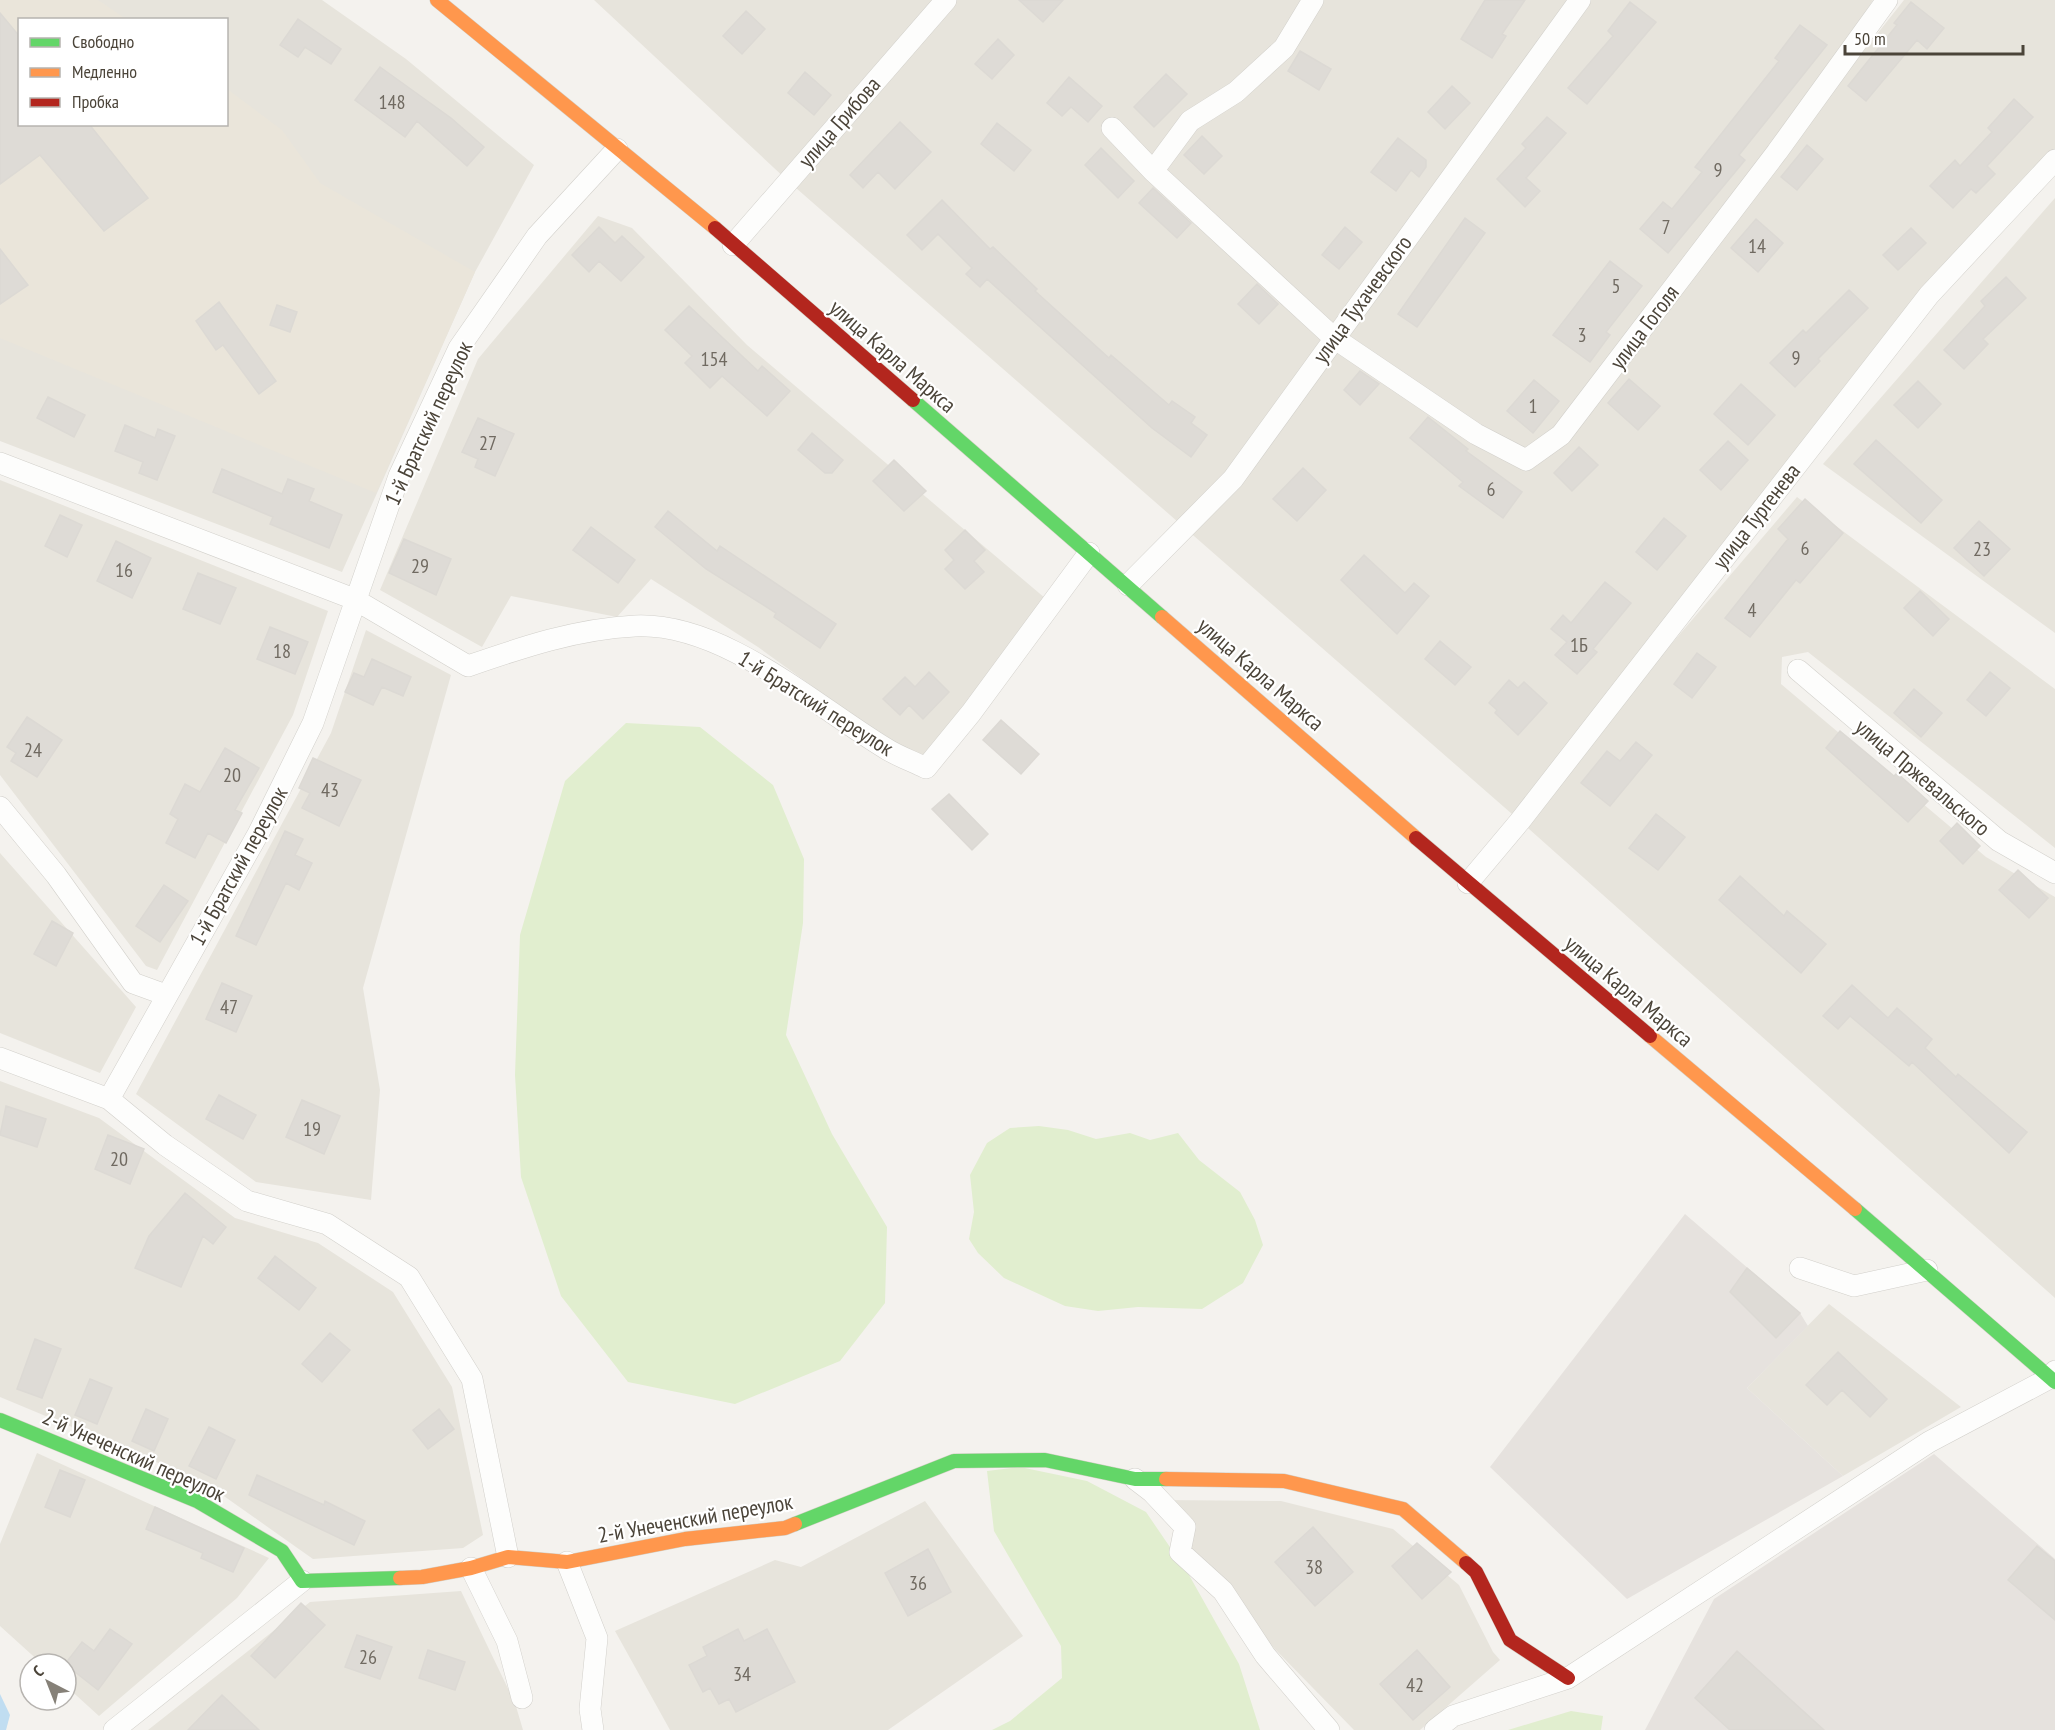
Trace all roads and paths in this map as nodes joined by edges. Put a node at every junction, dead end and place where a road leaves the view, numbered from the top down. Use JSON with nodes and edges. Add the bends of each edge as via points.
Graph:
{"nodes":[{"id":1,"x":437,"y":0,"type":"edge"},
{"id":2,"x":946,"y":0,"type":"edge"},
{"id":3,"x":1313,"y":0,"type":"edge"},
{"id":4,"x":1581,"y":0,"type":"edge"},
{"id":5,"x":1887,"y":0,"type":"edge"},
{"id":6,"x":1112,"y":128,"type":"dead end"},
{"id":7,"x":617,"y":149,"type":"junction"},
{"id":8,"x":2055,"y":160,"type":"edge"},
{"id":9,"x":1153,"y":171,"type":"junction"},
{"id":10,"x":733,"y":245,"type":"junction"},
{"id":11,"x":1334,"y":338,"type":"junction"},
{"id":12,"x":0,"y":463,"type":"edge"},
{"id":13,"x":1089,"y":553,"type":"junction"},
{"id":14,"x":1128,"y":585,"type":"junction"},
{"id":15,"x":354,"y":599,"type":"junction"},
{"id":16,"x":1798,"y":670,"type":"dead end"},
{"id":17,"x":0,"y":807,"type":"edge"},
{"id":18,"x":2055,"y":873,"type":"edge"},
{"id":19,"x":1468,"y":883,"type":"junction"},
{"id":20,"x":166,"y":995,"type":"junction"},
{"id":21,"x":0,"y":1058,"type":"edge"},
{"id":22,"x":109,"y":1099,"type":"junction"},
{"id":23,"x":1800,"y":1268,"type":"dead end"},
{"id":24,"x":1927,"y":1270,"type":"junction"},
{"id":25,"x":2053,"y":1377,"type":"edge"},
{"id":26,"x":0,"y":1420,"type":"edge"},
{"id":27,"x":1135,"y":1479,"type":"junction"},
{"id":28,"x":508,"y":1557,"type":"junction"},
{"id":29,"x":567,"y":1563,"type":"junction"},
{"id":30,"x":471,"y":1568,"type":"junction"},
{"id":31,"x":302,"y":1581,"type":"junction"},
{"id":32,"x":1568,"y":1678,"type":"junction"},
{"id":33,"x":522,"y":1698,"type":"dead end"},
{"id":34,"x":114,"y":1730,"type":"edge"},
{"id":35,"x":593,"y":1730,"type":"edge"},
{"id":36,"x":1329,"y":1730,"type":"edge"},
{"id":37,"x":1435,"y":1730,"type":"edge"}],
"edges":[{"from":1,"to":7,"type":"main road","name":"улица Карла Маркса"},
{"from":2,"to":10,"type":"street","name":"улица Грибова"},
{"from":3,"to":9,"type":"street","via":[[1284,48],[1236,92],[1190,122]]},
{"from":4,"to":11,"type":"street","name":"улица Тухачевского"},
{"from":5,"to":11,"type":"street","name":"улица Гоголя","via":[[1777,152],[1568,426],[1526,460],[1476,434]]},
{"from":6,"to":9,"type":"street"},
{"from":7,"to":10,"type":"main road","name":"улица Карла Маркса"},
{"from":7,"to":15,"type":"street","name":"1-й Братский переулок","via":[[537,236],[459,348],[399,476]]},
{"from":8,"to":19,"type":"street","name":"улица Тургенева","via":[[1929,295]]},
{"from":9,"to":11,"type":"street"},
{"from":10,"to":13,"type":"main road","name":"улица Карла Маркса"},
{"from":11,"to":14,"type":"street","name":"улица Тухачевского","via":[[1233,479]]},
{"from":12,"to":15,"type":"street","name":"1-й Братский переулок"},
{"from":13,"to":14,"type":"main road","name":"улица Карла Маркса"},
{"from":13,"to":15,"type":"street","name":"1-й Братский переулок","via":[[926,768],[886,749],[741,654],[680,632],[637,626],[570,633],[468,666]]},
{"from":14,"to":19,"type":"main road","name":"улица Карла Маркса"},
{"from":15,"to":20,"type":"street","name":"1-й Братский переулок","via":[[312,723],[258,834]]},
{"from":16,"to":18,"type":"street","name":"улица Пржевальского","via":[[1999,841]]},
{"from":17,"to":20,"type":"street","via":[[56,875],[133,983]]},
{"from":19,"to":24,"type":"main road","name":"улица Карла Маркса"},
{"from":20,"to":22,"type":"street","name":"1-й Братский переулок"},
{"from":21,"to":22,"type":"street"},
{"from":22,"to":28,"type":"street","via":[[246,1201],[327,1224],[409,1277],[472,1379]]},
{"from":23,"to":24,"type":"street","via":[[1854,1286]]},
{"from":24,"to":25,"type":"main road","name":"улица Карла Маркса"},
{"from":25,"to":32,"type":"street","via":[[1929,1442]]},
{"from":26,"to":31,"type":"main road","name":"2-й Унеченский переулок","via":[[196,1501],[282,1551]]},
{"from":27,"to":29,"type":"main road","name":"2-й Унеченский переулок","via":[[1045,1460],[954,1461],[784,1528],[686,1539]]},
{"from":27,"to":32,"type":"main road","name":"2-й Унеченский переулок","via":[[1284,1480],[1403,1509],[1476,1572],[1510,1640]]},
{"from":27,"to":36,"type":"street","via":[[1185,1527],[1180,1552],[1223,1591],[1265,1654]]},
{"from":28,"to":29,"type":"main road","name":"2-й Унеченский переулок"},
{"from":28,"to":30,"type":"main road","name":"2-й Унеченский переулок"},
{"from":29,"to":35,"type":"street","via":[[597,1638],[590,1709]]},
{"from":30,"to":31,"type":"main road","name":"2-й Унеченский переулок","via":[[422,1577]]},
{"from":30,"to":33,"type":"street","via":[[507,1641]]},
{"from":31,"to":34,"type":"street"},
{"from":32,"to":37,"type":"street","via":[[1453,1716]]}]}
